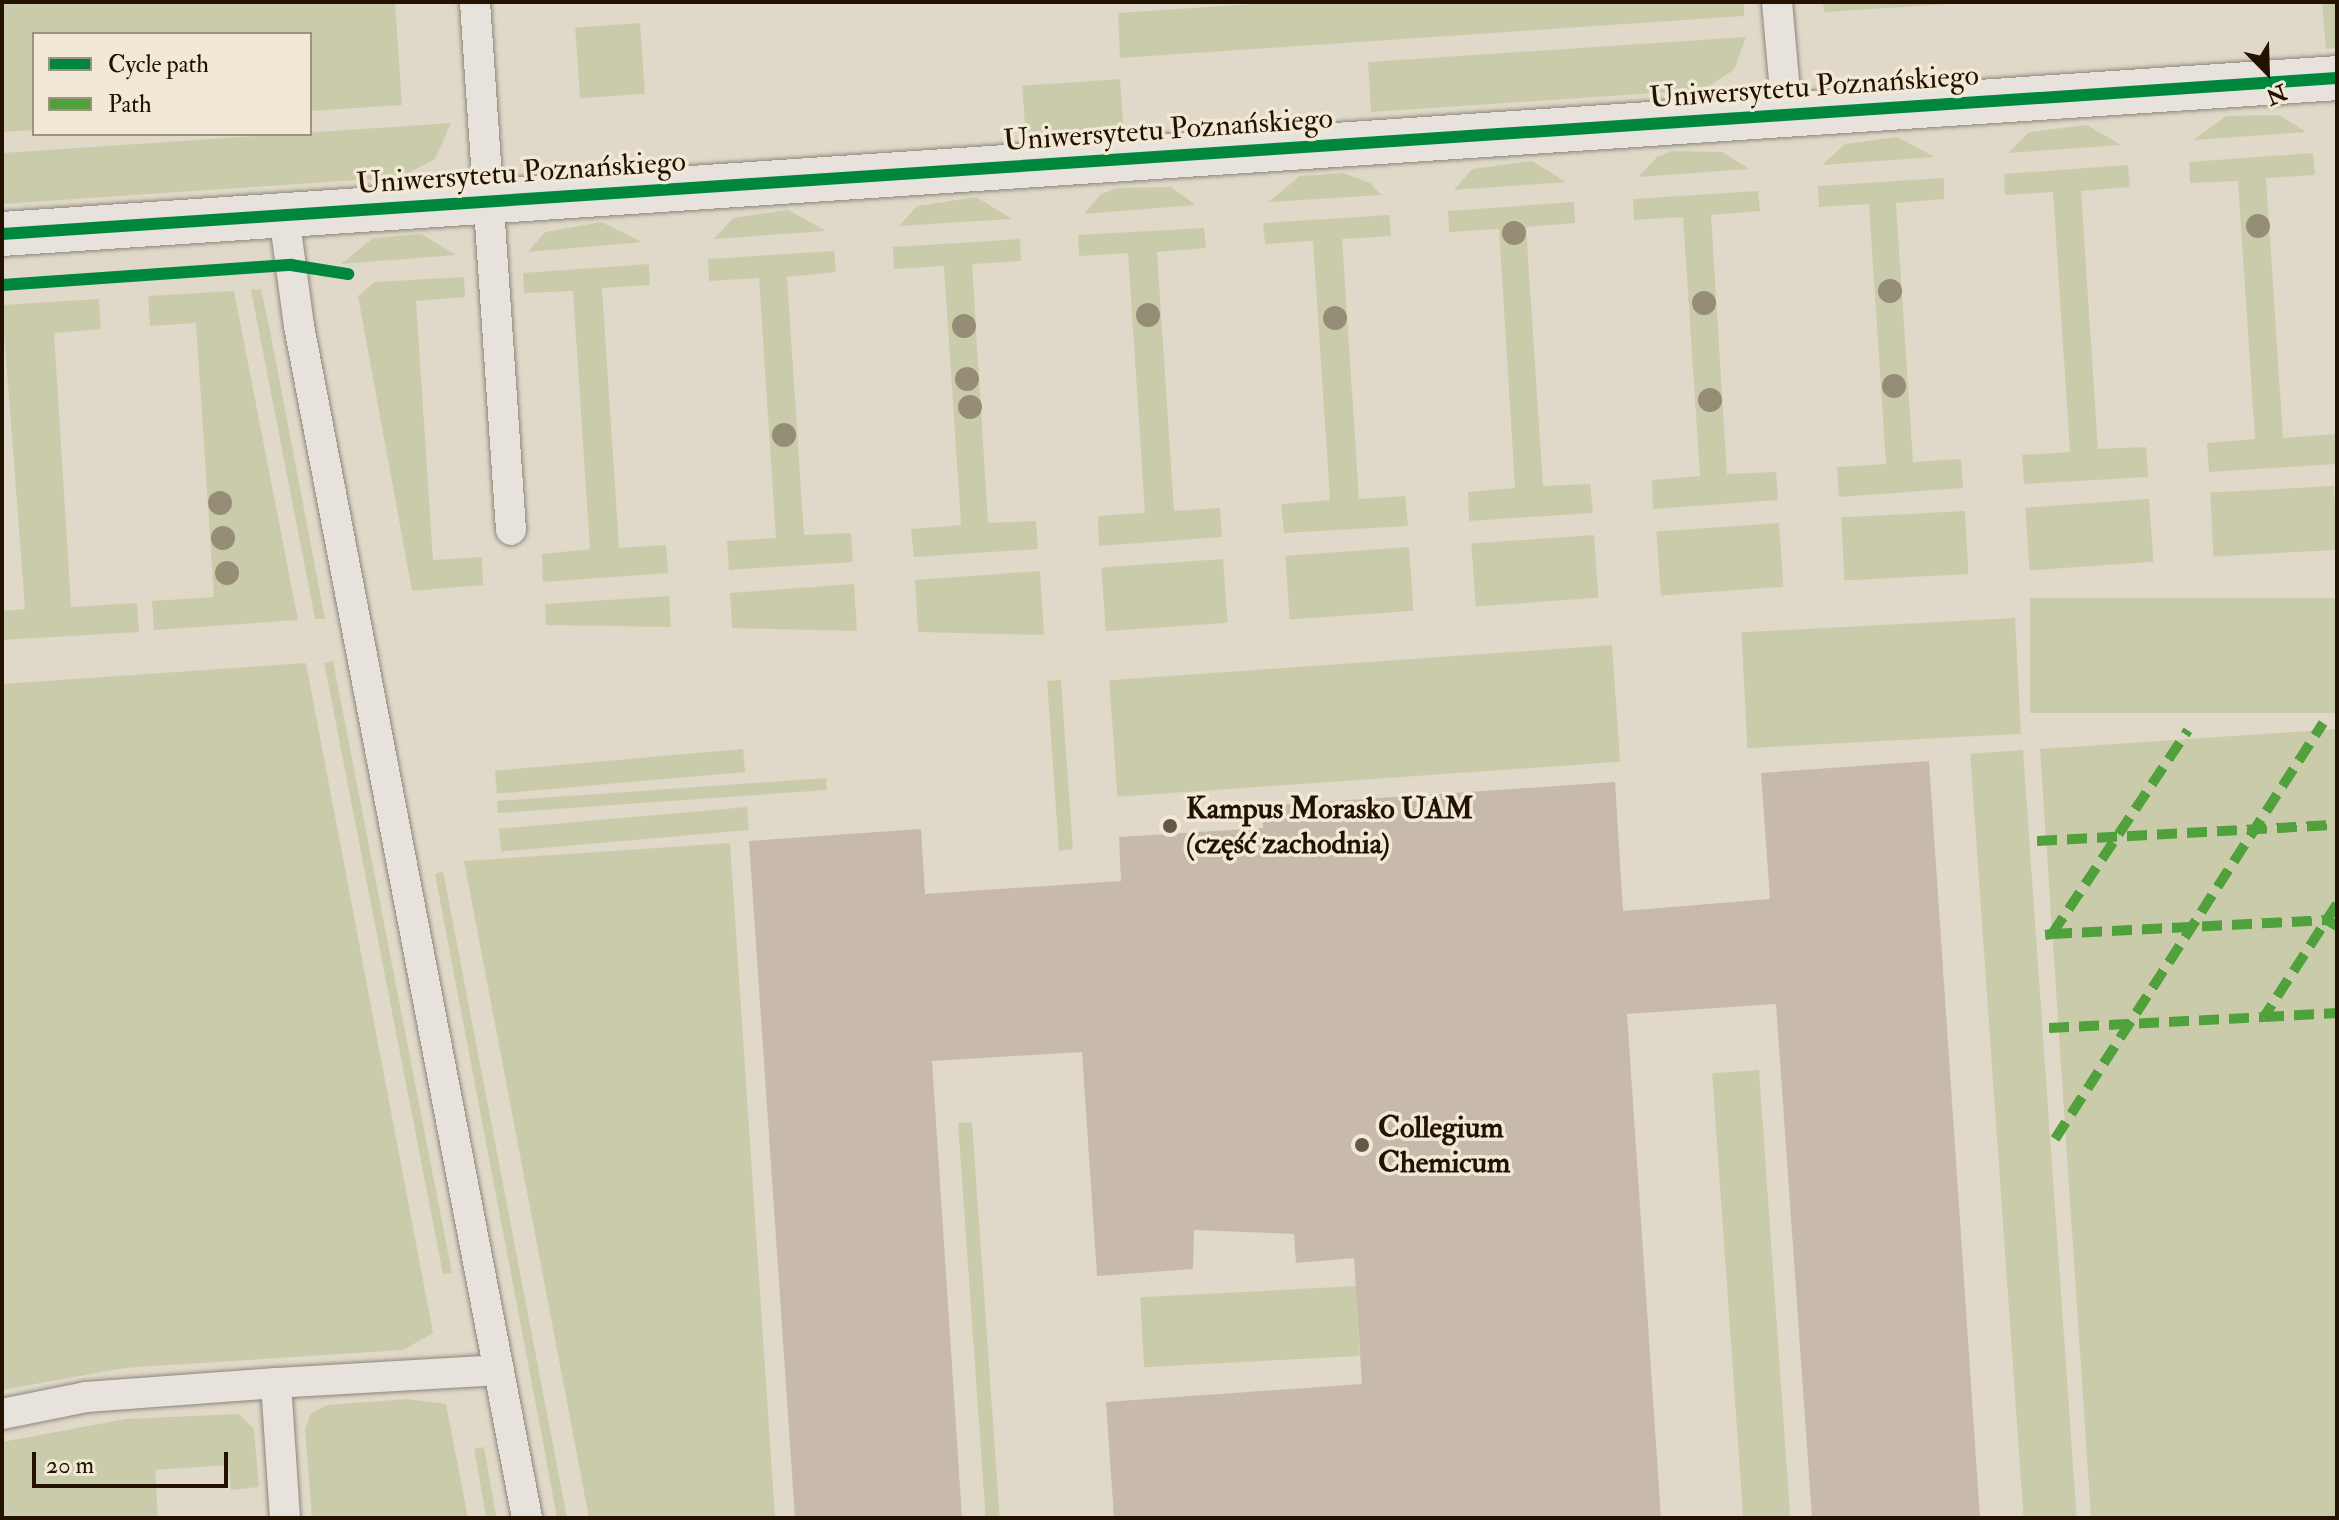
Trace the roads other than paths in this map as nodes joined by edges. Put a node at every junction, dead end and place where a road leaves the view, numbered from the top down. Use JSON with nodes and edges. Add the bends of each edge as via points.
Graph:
{"nodes":[{"id":1,"x":475,"y":2,"type":"edge"},
{"id":2,"x":1777,"y":2,"type":"edge"},
{"id":3,"x":2337,"y":78,"type":"edge"},
{"id":4,"x":1787,"y":115,"type":"junction"},
{"id":5,"x":489,"y":201,"type":"junction"},
{"id":6,"x":284,"y":215,"type":"junction"},
{"id":7,"x":2,"y":234,"type":"edge"},
{"id":8,"x":511,"y":530,"type":"dead end"},
{"id":9,"x":499,"y":1370,"type":"junction"},
{"id":10,"x":276,"y":1383,"type":"junction"},
{"id":11,"x":2,"y":1414,"type":"edge"},
{"id":12,"x":285,"y":1518,"type":"edge"},
{"id":13,"x":527,"y":1518,"type":"edge"}],
"edges":[{"from":1,"to":5,"type":"lane"},
{"from":2,"to":4,"type":"lane"},
{"from":3,"to":4,"type":"street","name":"Uniwersytetu Poznańskiego"},
{"from":4,"to":5,"type":"street","name":"Uniwersytetu Poznańskiego"},
{"from":5,"to":6,"type":"street","name":"Uniwersytetu Poznańskiego"},
{"from":5,"to":8,"type":"lane"},
{"from":6,"to":7,"type":"street","name":"Uniwersytetu Poznańskiego"},
{"from":6,"to":9,"type":"lane","via":[[299,326]]},
{"from":9,"to":10,"type":"lane"},
{"from":9,"to":13,"type":"lane"},
{"from":10,"to":11,"type":"lane","via":[[86,1397]]},
{"from":10,"to":12,"type":"lane"}]}
